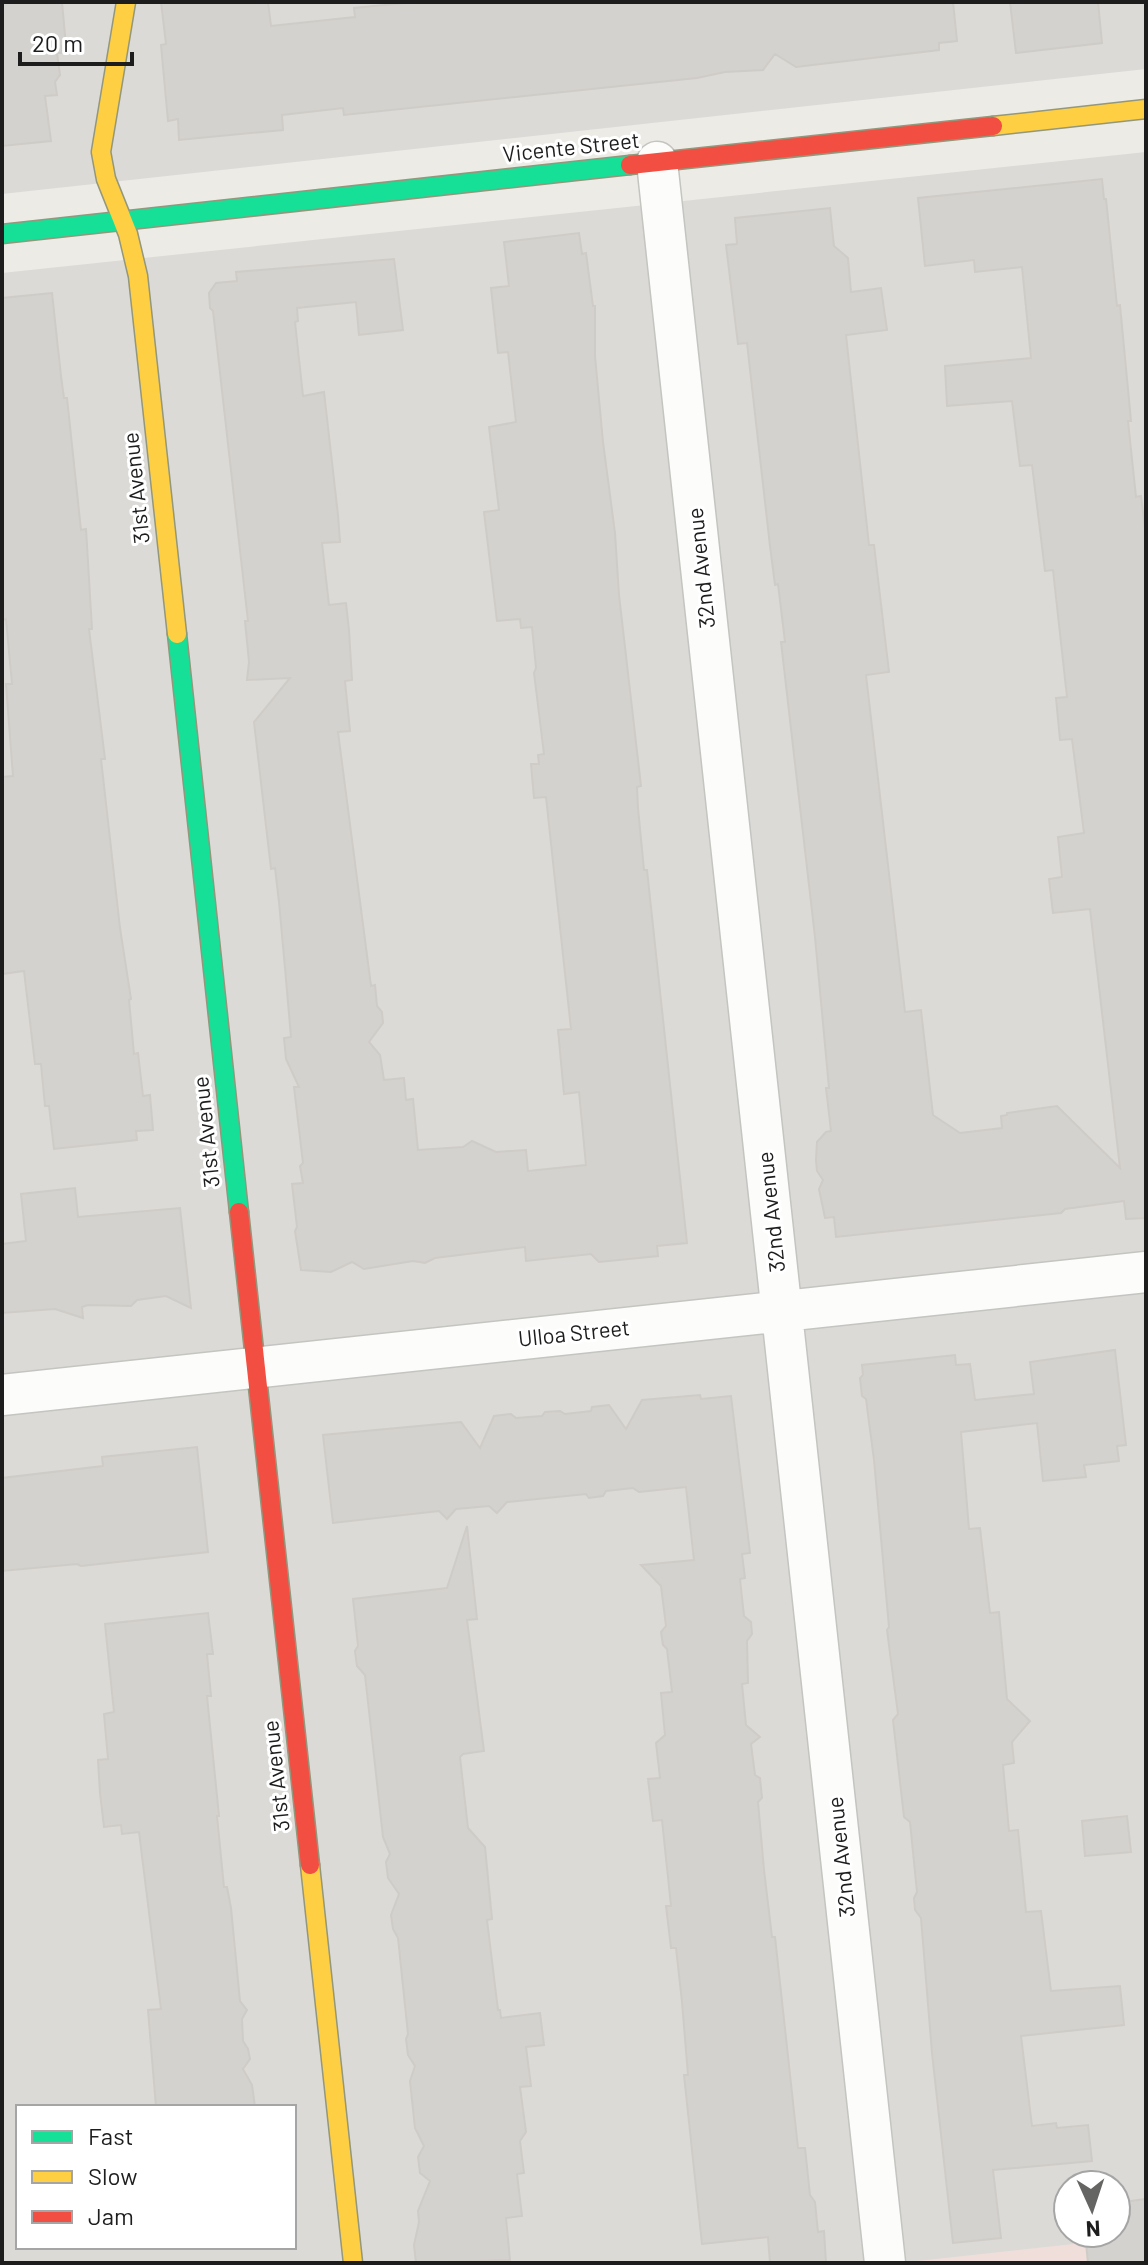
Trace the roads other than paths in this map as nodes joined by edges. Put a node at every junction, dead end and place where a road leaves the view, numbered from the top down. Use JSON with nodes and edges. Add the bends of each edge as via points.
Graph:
{"nodes":[{"id":1,"x":126,"y":2,"type":"edge"},
{"id":2,"x":1146,"y":109,"type":"edge"},
{"id":3,"x":657,"y":162,"type":"junction"},
{"id":4,"x":122,"y":220,"type":"junction"},
{"id":5,"x":2,"y":234,"type":"edge"},
{"id":6,"x":1146,"y":1272,"type":"edge"},
{"id":7,"x":781,"y":1311,"type":"junction"},
{"id":8,"x":256,"y":1368,"type":"junction"},
{"id":9,"x":2,"y":1395,"type":"edge"},
{"id":10,"x":353,"y":2263,"type":"edge"},
{"id":11,"x":885,"y":2263,"type":"edge"}],
"edges":[{"from":1,"to":4,"type":"street","name":"31st Avenue","via":[[101,152]]},
{"from":2,"to":3,"type":"street","name":"Vicente Street"},
{"from":3,"to":4,"type":"street","name":"Vicente Street"},
{"from":3,"to":7,"type":"street","name":"32nd Avenue"},
{"from":4,"to":5,"type":"street","name":"Vicente Street"},
{"from":4,"to":8,"type":"street","name":"31st Avenue","via":[[138,276]]},
{"from":6,"to":7,"type":"street","name":"Ulloa Street"},
{"from":7,"to":8,"type":"street","name":"Ulloa Street"},
{"from":7,"to":11,"type":"street","name":"32nd Avenue"},
{"from":8,"to":9,"type":"street","name":"Ulloa Street"},
{"from":8,"to":10,"type":"street","name":"31st Avenue"}]}
